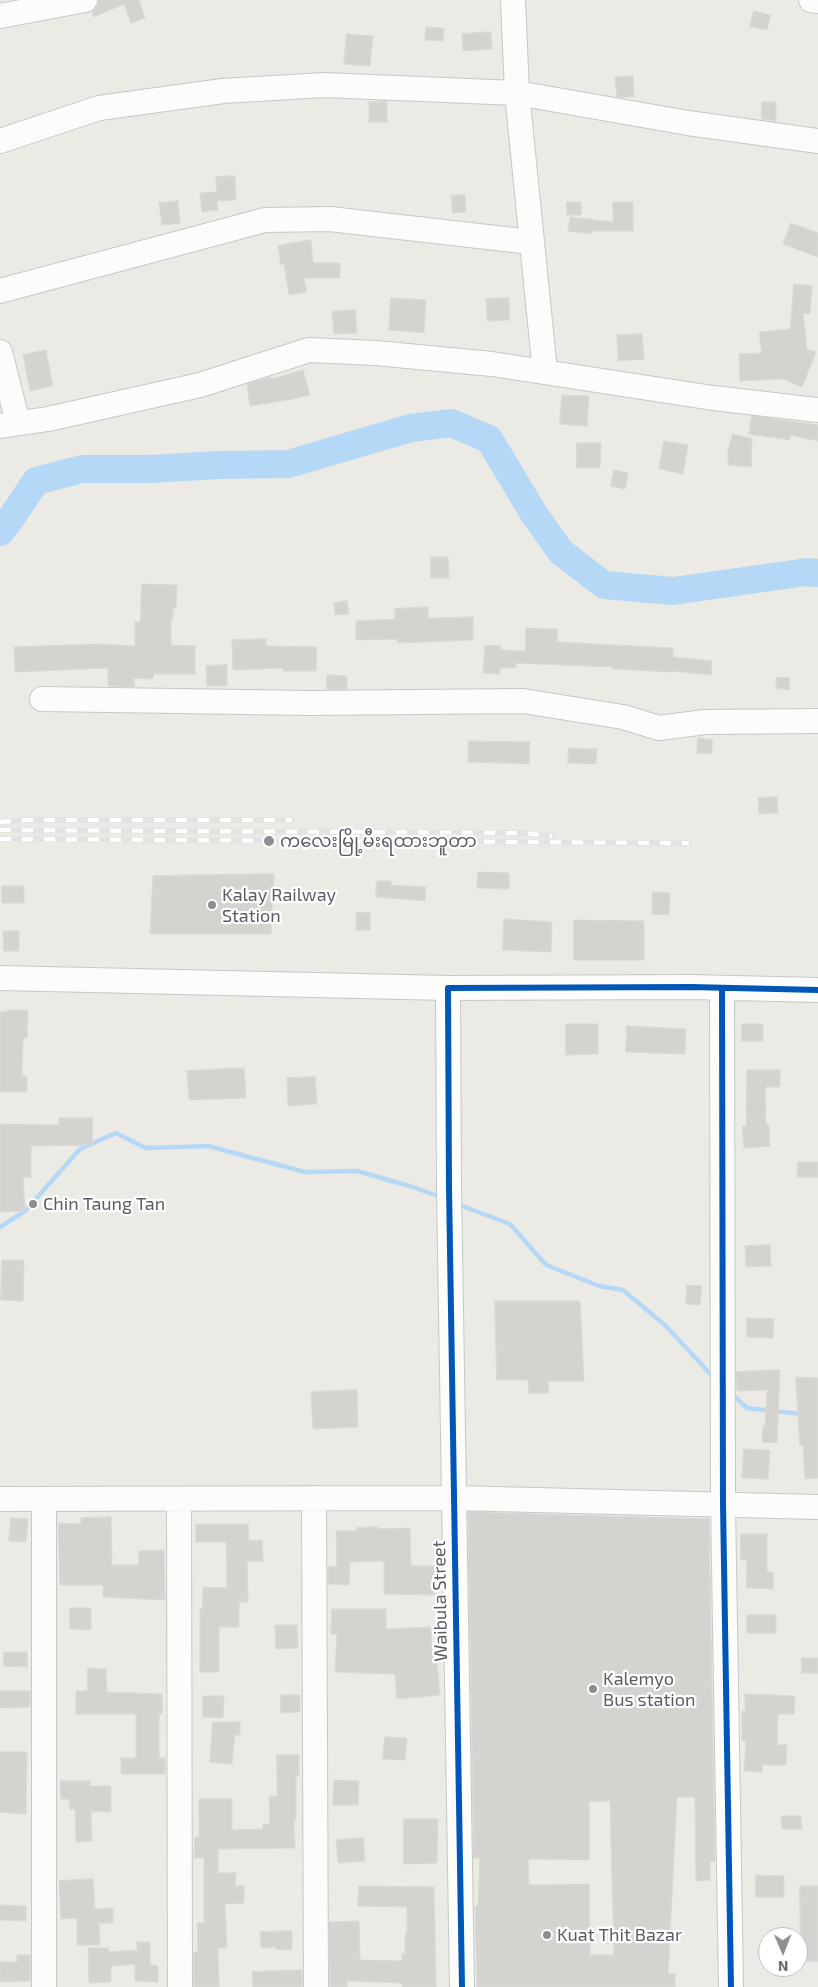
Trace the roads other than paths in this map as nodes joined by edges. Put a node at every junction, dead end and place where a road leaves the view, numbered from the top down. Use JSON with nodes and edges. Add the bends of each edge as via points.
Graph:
{"nodes":[{"id":1,"x":85,"y":0,"type":"edge"},
{"id":2,"x":513,"y":0,"type":"edge"},
{"id":3,"x":811,"y":0,"type":"edge"},
{"id":4,"x":818,"y":1,"type":"edge"},
{"id":5,"x":0,"y":16,"type":"edge"},
{"id":6,"x":517,"y":93,"type":"junction"},
{"id":7,"x":0,"y":141,"type":"edge"},
{"id":8,"x":818,"y":141,"type":"edge"},
{"id":9,"x":531,"y":242,"type":"junction"},
{"id":10,"x":0,"y":292,"type":"edge"},
{"id":11,"x":0,"y":352,"type":"edge"},
{"id":12,"x":544,"y":372,"type":"junction"},
{"id":13,"x":818,"y":410,"type":"edge"},
{"id":14,"x":9,"y":425,"type":"edge"},
{"id":15,"x":42,"y":699,"type":"dead end"},
{"id":16,"x":818,"y":721,"type":"edge"},
{"id":17,"x":0,"y":978,"type":"edge"},
{"id":18,"x":448,"y":988,"type":"junction"},
{"id":19,"x":722,"y":988,"type":"junction"},
{"id":20,"x":818,"y":990,"type":"edge"},
{"id":21,"x":314,"y":1498,"type":"junction"},
{"id":22,"x":454,"y":1498,"type":"junction"},
{"id":23,"x":0,"y":1500,"type":"edge"},
{"id":24,"x":44,"y":1500,"type":"junction"},
{"id":25,"x":178,"y":1500,"type":"junction"},
{"id":26,"x":724,"y":1504,"type":"junction"},
{"id":27,"x":818,"y":1508,"type":"edge"},
{"id":28,"x":44,"y":1987,"type":"edge"},
{"id":29,"x":180,"y":1987,"type":"edge"},
{"id":30,"x":316,"y":1987,"type":"edge"},
{"id":31,"x":462,"y":1987,"type":"edge"},
{"id":32,"x":731,"y":1987,"type":"edge"}],
"edges":[{"from":1,"to":5,"type":"street"},
{"from":2,"to":6,"type":"street"},
{"from":3,"to":4,"type":"street"},
{"from":6,"to":7,"type":"street","via":[[324,85],[223,91],[99,108]]},
{"from":6,"to":8,"type":"street","via":[[688,123]]},
{"from":6,"to":9,"type":"street"},
{"from":9,"to":10,"type":"street","via":[[330,219],[265,220]]},
{"from":9,"to":12,"type":"street"},
{"from":11,"to":14,"type":"street"},
{"from":12,"to":13,"type":"street","via":[[713,398]]},
{"from":12,"to":14,"type":"street","via":[[414,356],[309,350],[200,385]]},
{"from":15,"to":16,"type":"street","via":[[310,703],[523,701],[623,717],[659,728],[705,722]]},
{"from":17,"to":18,"type":"street"},
{"from":18,"to":19,"type":"street"},
{"from":18,"to":22,"type":"street","name":"Waibula Street"},
{"from":19,"to":20,"type":"street"},
{"from":19,"to":26,"type":"street"},
{"from":21,"to":22,"type":"street"},
{"from":21,"to":25,"type":"street"},
{"from":21,"to":30,"type":"street"},
{"from":22,"to":26,"type":"street"},
{"from":22,"to":31,"type":"street","name":"Waibula Street"},
{"from":23,"to":24,"type":"street"},
{"from":24,"to":25,"type":"street"},
{"from":24,"to":28,"type":"street"},
{"from":25,"to":29,"type":"street"},
{"from":26,"to":27,"type":"street"},
{"from":26,"to":32,"type":"street"}]}
